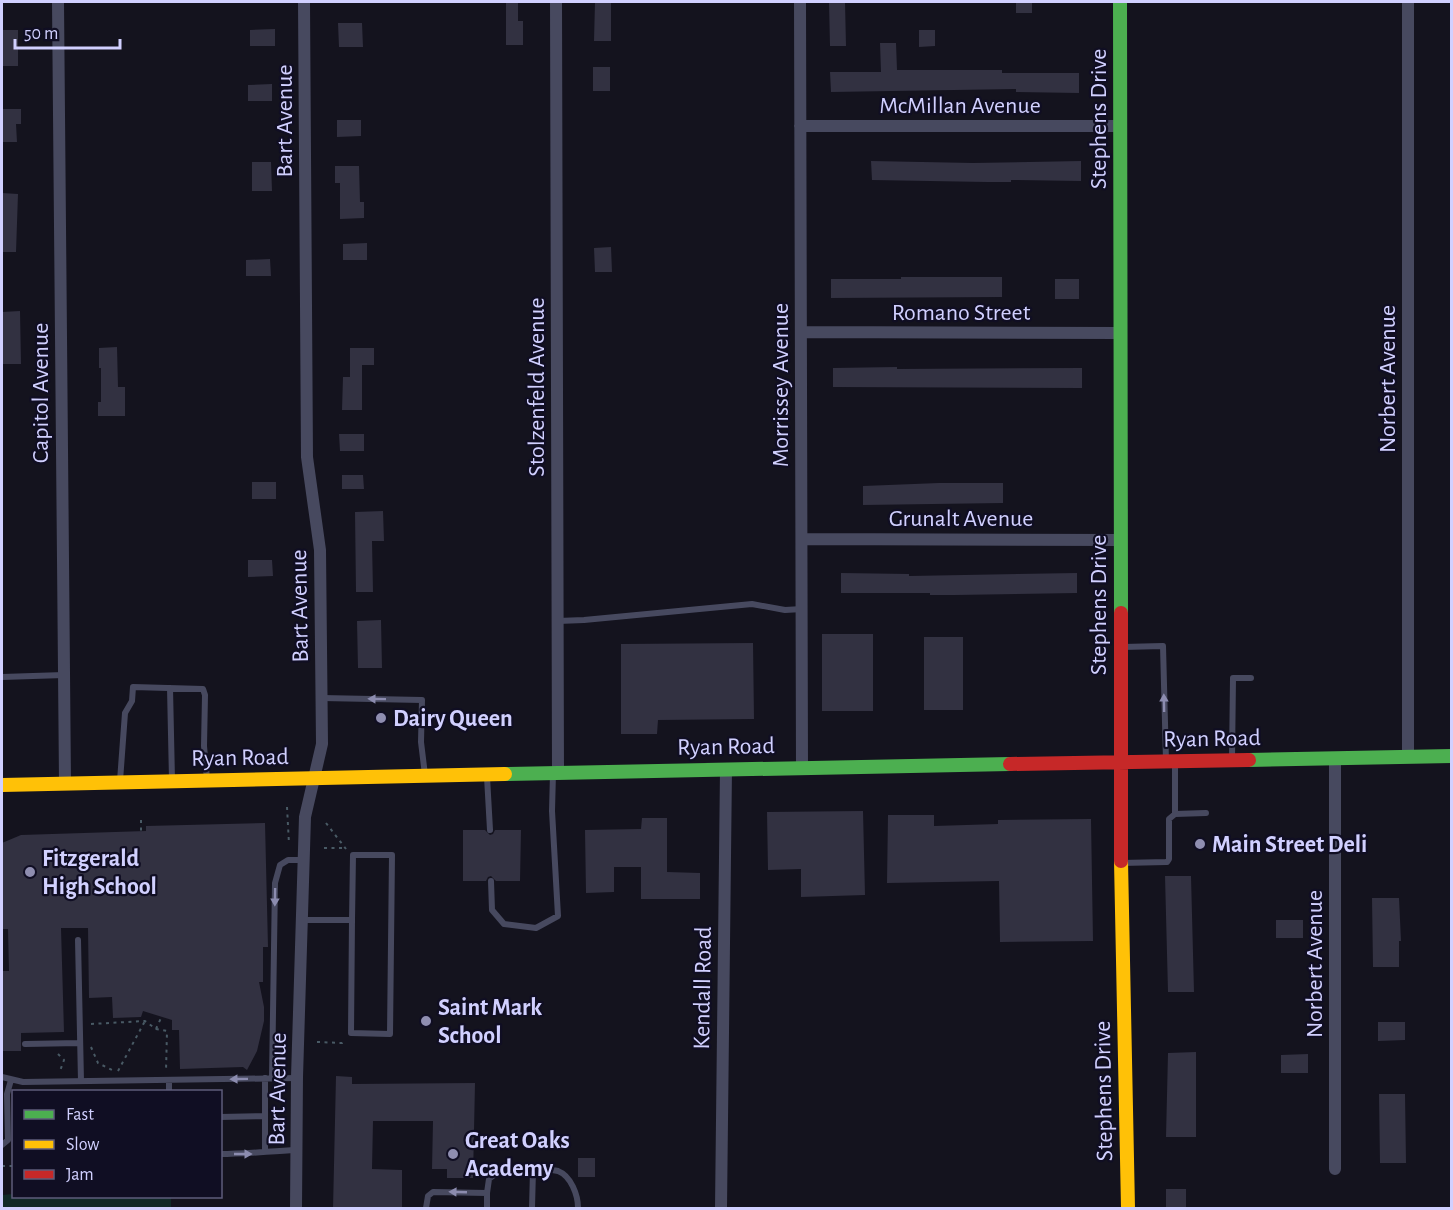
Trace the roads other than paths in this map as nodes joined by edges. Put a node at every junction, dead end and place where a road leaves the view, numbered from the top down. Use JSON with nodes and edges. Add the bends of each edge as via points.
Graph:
{"nodes":[{"id":1,"x":58,"y":2,"type":"edge"},
{"id":2,"x":304,"y":2,"type":"edge"},
{"id":3,"x":556,"y":2,"type":"edge"},
{"id":4,"x":800,"y":2,"type":"edge"},
{"id":5,"x":1120,"y":2,"type":"edge"},
{"id":6,"x":1408,"y":2,"type":"edge"},
{"id":7,"x":800,"y":126,"type":"junction"},
{"id":8,"x":1121,"y":126,"type":"junction"},
{"id":9,"x":801,"y":332,"type":"junction"},
{"id":10,"x":1120,"y":333,"type":"junction"},
{"id":11,"x":802,"y":539,"type":"junction"},
{"id":12,"x":1120,"y":540,"type":"junction"},
{"id":13,"x":802,"y":609,"type":"junction"},
{"id":14,"x":558,"y":621,"type":"junction"},
{"id":15,"x":1121,"y":647,"type":"junction"},
{"id":16,"x":64,"y":675,"type":"junction"},
{"id":17,"x":2,"y":677,"type":"edge"},
{"id":18,"x":1251,"y":678,"type":"dead end"},
{"id":19,"x":170,"y":688,"type":"junction"},
{"id":20,"x":321,"y":698,"type":"junction"},
{"id":21,"x":1452,"y":756,"type":"edge"},
{"id":22,"x":1408,"y":757,"type":"junction"},
{"id":23,"x":1335,"y":758,"type":"junction"},
{"id":24,"x":1232,"y":760,"type":"junction"},
{"id":25,"x":1170,"y":761,"type":"junction"},
{"id":26,"x":1121,"y":762,"type":"junction"},
{"id":27,"x":802,"y":767,"type":"junction"},
{"id":28,"x":726,"y":769,"type":"junction"},
{"id":29,"x":555,"y":773,"type":"junction"},
{"id":30,"x":487,"y":774,"type":"junction"},
{"id":31,"x":425,"y":776,"type":"junction"},
{"id":32,"x":314,"y":778,"type":"junction"},
{"id":33,"x":207,"y":780,"type":"junction"},
{"id":34,"x":172,"y":781,"type":"junction"},
{"id":35,"x":120,"y":782,"type":"junction"},
{"id":36,"x":65,"y":783,"type":"junction"},
{"id":37,"x":2,"y":785,"type":"edge"},
{"id":38,"x":1206,"y":813,"type":"dead end"},
{"id":39,"x":1175,"y":814,"type":"junction"},
{"id":40,"x":490,"y":830,"type":"dead end"},
{"id":41,"x":304,"y":860,"type":"junction"},
{"id":42,"x":1121,"y":863,"type":"junction"},
{"id":43,"x":491,"y":881,"type":"dead end"},
{"id":44,"x":302,"y":920,"type":"junction"},
{"id":45,"x":352,"y":920,"type":"junction"},
{"id":46,"x":78,"y":940,"type":"dead end"},
{"id":47,"x":80,"y":1043,"type":"junction"},
{"id":48,"x":25,"y":1044,"type":"dead end"},
{"id":49,"x":2,"y":1077,"type":"edge"},
{"id":50,"x":297,"y":1077,"type":"junction"},
{"id":51,"x":269,"y":1078,"type":"junction"},
{"id":52,"x":11,"y":1080,"type":"junction"},
{"id":53,"x":169,"y":1080,"type":"junction"},
{"id":54,"x":81,"y":1082,"type":"junction"},
{"id":55,"x":169,"y":1090,"type":"edge"},
{"id":56,"x":4,"y":1110,"type":"edge"},
{"id":57,"x":265,"y":1116,"type":"junction"},
{"id":58,"x":222,"y":1117,"type":"edge"},
{"id":59,"x":10,"y":1121,"type":"edge"},
{"id":60,"x":2,"y":1145,"type":"edge"},
{"id":61,"x":265,"y":1150,"type":"junction"},
{"id":62,"x":296,"y":1150,"type":"junction"},
{"id":63,"x":222,"y":1154,"type":"edge"},
{"id":64,"x":1335,"y":1169,"type":"dead end"},
{"id":65,"x":533,"y":1170,"type":"junction"},
{"id":66,"x":487,"y":1193,"type":"junction"},
{"id":67,"x":296,"y":1209,"type":"edge"},
{"id":68,"x":426,"y":1209,"type":"edge"},
{"id":69,"x":487,"y":1209,"type":"edge"},
{"id":70,"x":532,"y":1209,"type":"edge"},
{"id":71,"x":578,"y":1209,"type":"edge"},
{"id":72,"x":720,"y":1209,"type":"edge"},
{"id":73,"x":1128,"y":1209,"type":"edge"}],
"edges":[{"from":1,"to":16,"type":"street","name":"Capitol Avenue"},
{"from":2,"to":20,"type":"street","name":"Bart Avenue","via":[[307,457],[320,550]]},
{"from":3,"to":14,"type":"street","name":"Stolzenfeld Avenue"},
{"from":4,"to":7,"type":"street","name":"Morrissey Avenue"},
{"from":5,"to":8,"type":"main road","name":"Stephens Drive"},
{"from":6,"to":22,"type":"street","name":"Norbert Avenue"},
{"from":7,"to":8,"type":"street","name":"McMillan Avenue"},
{"from":7,"to":9,"type":"street","name":"Morrissey Avenue"},
{"from":8,"to":10,"type":"main road","name":"Stephens Drive"},
{"from":9,"to":10,"type":"street","name":"Romano Street"},
{"from":9,"to":11,"type":"street","name":"Morrissey Avenue"},
{"from":10,"to":12,"type":"main road","name":"Stephens Drive"},
{"from":11,"to":12,"type":"street","name":"Grunalt Avenue"},
{"from":11,"to":13,"type":"street","name":"Morrissey Avenue"},
{"from":12,"to":15,"type":"main road","name":"Stephens Drive"},
{"from":13,"to":14,"type":"lane","via":[[752,604]]},
{"from":13,"to":27,"type":"street","name":"Morrissey Avenue"},
{"from":14,"to":29,"type":"street","name":"Stolzenfeld Avenue"},
{"from":25,"to":15,"type":"lane","one_way":true,"via":[[1163,646]]},
{"from":15,"to":26,"type":"main road","name":"Stephens Drive"},
{"from":16,"to":17,"type":"lane"},
{"from":16,"to":36,"type":"street","name":"Capitol Avenue"},
{"from":18,"to":24,"type":"lane","via":[[1233,678]]},
{"from":19,"to":33,"type":"lane","via":[[203,689]]},
{"from":19,"to":34,"type":"lane"},
{"from":19,"to":35,"type":"lane","via":[[133,687],[132,701],[125,713]]},
{"from":31,"to":20,"type":"lane","one_way":true,"via":[[422,700]]},
{"from":20,"to":32,"type":"street","name":"Bart Avenue","via":[[322,744]]},
{"from":21,"to":22,"type":"main road","name":"Ryan Road"},
{"from":22,"to":23,"type":"main road","name":"Ryan Road"},
{"from":23,"to":24,"type":"main road","name":"Ryan Road"},
{"from":23,"to":64,"type":"street","name":"Norbert Avenue"},
{"from":24,"to":25,"type":"main road","name":"Ryan Road"},
{"from":25,"to":26,"type":"main road","name":"Ryan Road"},
{"from":25,"to":39,"type":"lane"},
{"from":26,"to":27,"type":"main road","name":"Ryan Road"},
{"from":26,"to":42,"type":"main road","name":"Stephens Drive"},
{"from":27,"to":28,"type":"main road","name":"Ryan Road"},
{"from":28,"to":29,"type":"main road","name":"Ryan Road"},
{"from":28,"to":72,"type":"street","name":"Kendall Road"},
{"from":29,"to":30,"type":"main road","name":"Ryan Road"},
{"from":29,"to":43,"type":"lane","via":[[552,811],[558,916],[536,928],[504,924],[492,910]]},
{"from":30,"to":31,"type":"main road","name":"Ryan Road"},
{"from":30,"to":40,"type":"lane"},
{"from":31,"to":32,"type":"main road","name":"Ryan Road"},
{"from":32,"to":33,"type":"main road","name":"Ryan Road"},
{"from":32,"to":41,"type":"street","name":"Bart Avenue","via":[[305,816]]},
{"from":33,"to":34,"type":"main road","name":"Ryan Road"},
{"from":34,"to":35,"type":"main road","name":"Ryan Road"},
{"from":35,"to":36,"type":"main road","name":"Ryan Road"},
{"from":36,"to":37,"type":"main road","name":"Ryan Road"},
{"from":38,"to":39,"type":"lane"},
{"from":39,"to":42,"type":"lane","via":[[1169,819],[1167,862]]},
{"from":41,"to":44,"type":"street","name":"Bart Avenue"},
{"from":41,"to":51,"type":"lane","one_way":true,"via":[[280,864],[275,883]]},
{"from":42,"to":73,"type":"main road","name":"Stephens Drive"},
{"from":44,"to":45,"type":"lane"},
{"from":44,"to":50,"type":"street","name":"Bart Avenue"},
{"from":45,"to":45,"type":"lane","via":[[353,855],[392,855],[390,1034],[351,1033]]},
{"from":46,"to":47,"type":"lane"},
{"from":47,"to":48,"type":"lane"},
{"from":47,"to":54,"type":"lane"},
{"from":49,"to":52,"type":"lane"},
{"from":50,"to":51,"type":"lane"},
{"from":50,"to":62,"type":"street","name":"Bart Avenue"},
{"from":51,"to":53,"type":"lane","one_way":true},
{"from":51,"to":57,"type":"lane"},
{"from":52,"to":54,"type":"lane"},
{"from":52,"to":56,"type":"lane"},
{"from":53,"to":54,"type":"lane"},
{"from":53,"to":55,"type":"lane"},
{"from":56,"to":59,"type":"lane"},
{"from":57,"to":58,"type":"lane"},
{"from":57,"to":61,"type":"lane"},
{"from":59,"to":60,"type":"lane","via":[[8,1140]]},
{"from":61,"to":62,"type":"lane"},
{"from":63,"to":61,"type":"lane","one_way":true},
{"from":62,"to":67,"type":"street","name":"Bart Avenue"},
{"from":65,"to":66,"type":"lane","via":[[498,1172],[489,1179]]},
{"from":65,"to":70,"type":"lane"},
{"from":65,"to":71,"type":"lane","via":[[552,1170],[564,1175],[576,1194]]},
{"from":66,"to":68,"type":"lane","one_way":true,"via":[[433,1192],[428,1196]]},
{"from":66,"to":69,"type":"lane"}]}
